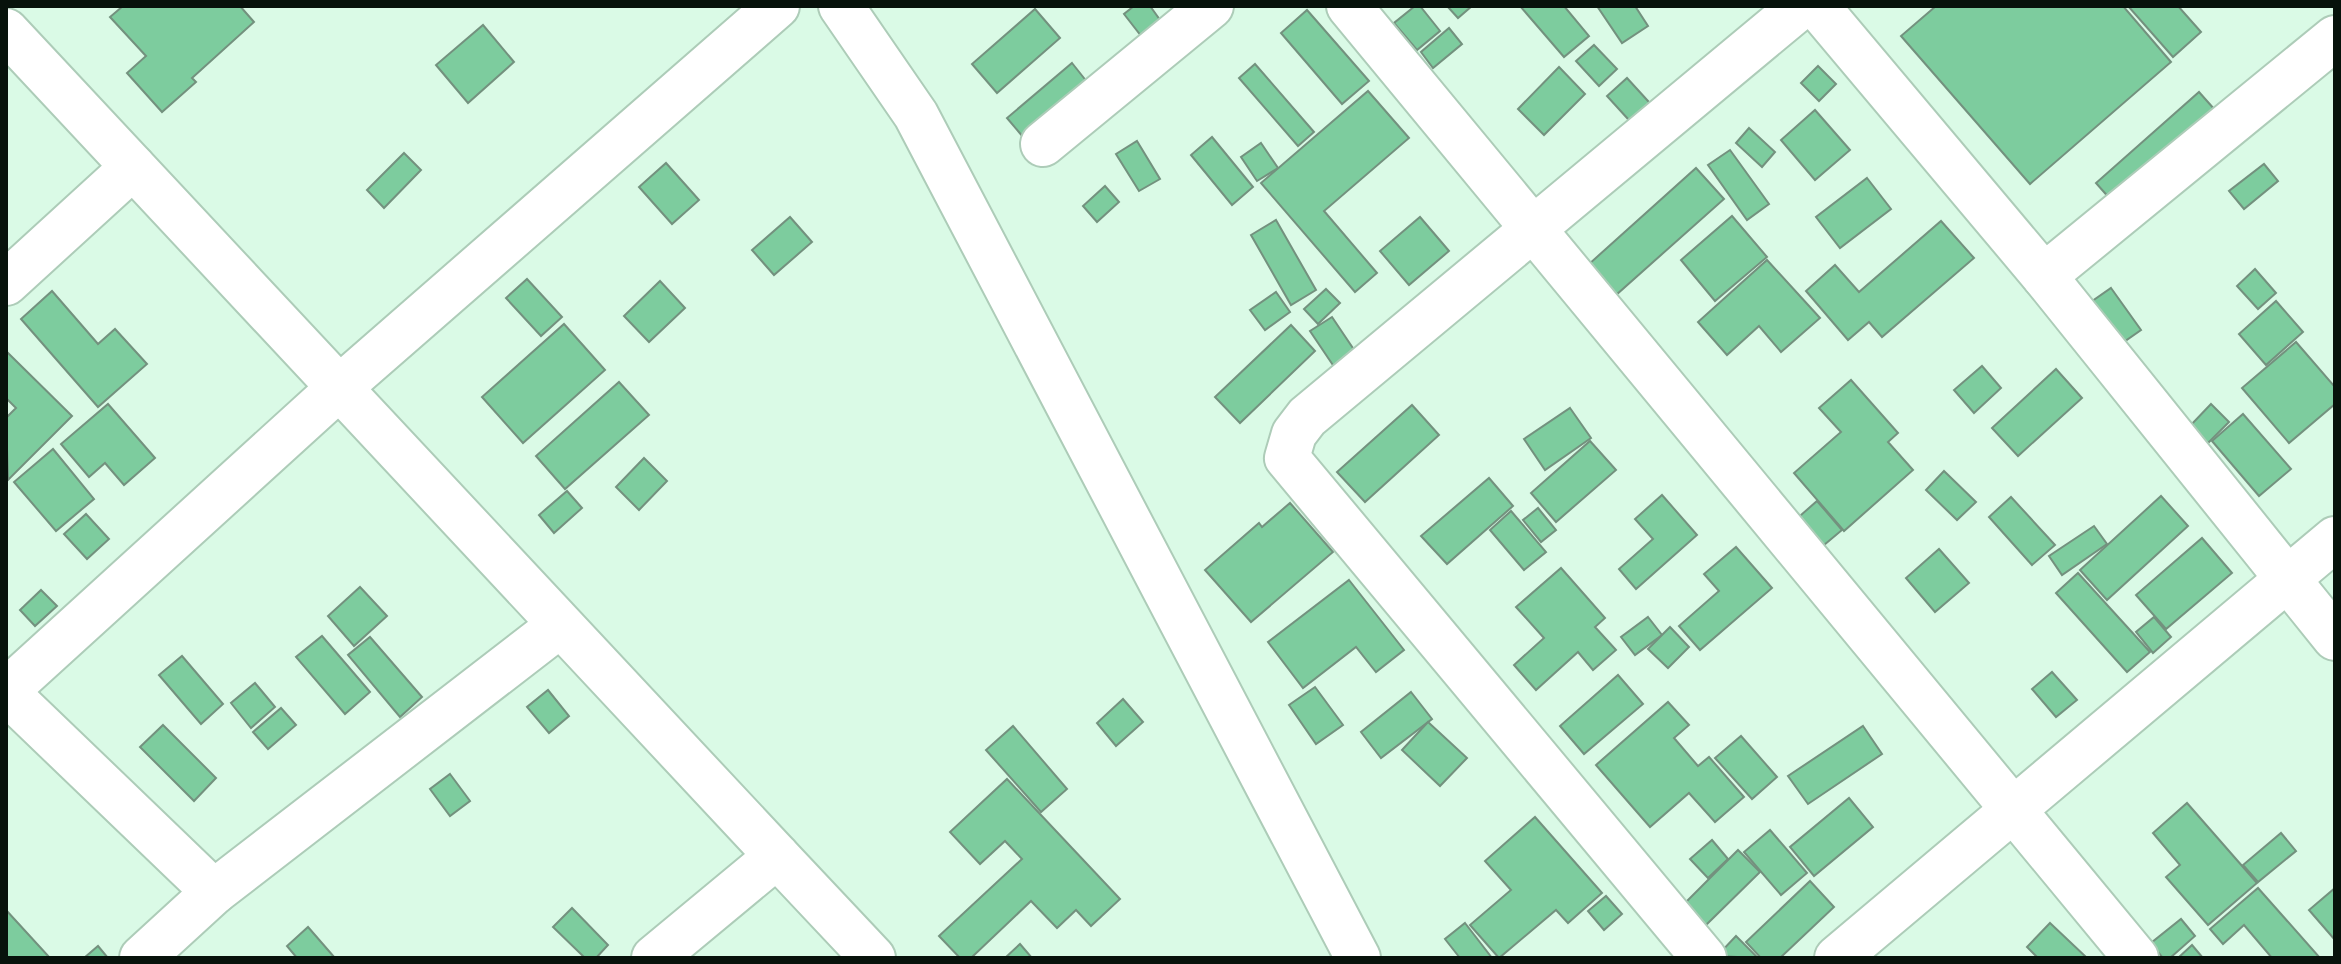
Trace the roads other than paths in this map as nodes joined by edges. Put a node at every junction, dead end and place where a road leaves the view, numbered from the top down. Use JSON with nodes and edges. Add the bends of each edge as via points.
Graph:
{"nodes":[{"id":1,"x":777,"y":6,"type":"edge"},
{"id":2,"x":841,"y":6,"type":"edge"},
{"id":3,"x":1211,"y":6,"type":"edge"},
{"id":4,"x":1349,"y":6,"type":"edge"},
{"id":5,"x":1817,"y":8,"type":"edge"},
{"id":6,"x":6,"y":31,"type":"edge"},
{"id":7,"x":2335,"y":38,"type":"edge"},
{"id":8,"x":1043,"y":144,"type":"dead end"},
{"id":9,"x":133,"y":167,"type":"junction"},
{"id":10,"x":1532,"y":226,"type":"junction"},
{"id":11,"x":2044,"y":276,"type":"junction"},
{"id":12,"x":6,"y":283,"type":"edge"},
{"id":13,"x":339,"y":388,"type":"junction"},
{"id":14,"x":2335,"y":539,"type":"edge"},
{"id":15,"x":2286,"y":580,"type":"junction"},
{"id":16,"x":560,"y":625,"type":"junction"},
{"id":17,"x":2335,"y":638,"type":"edge"},
{"id":18,"x":6,"y":691,"type":"edge"},
{"id":19,"x":2015,"y":809,"type":"junction"},
{"id":20,"x":777,"y":856,"type":"junction"},
{"id":21,"x":214,"y":892,"type":"junction"},
{"id":22,"x":142,"y":958,"type":"edge"},
{"id":23,"x":654,"y":958,"type":"edge"},
{"id":24,"x":873,"y":958,"type":"edge"},
{"id":25,"x":1358,"y":958,"type":"edge"},
{"id":26,"x":1704,"y":958,"type":"edge"},
{"id":27,"x":1837,"y":958,"type":"edge"},
{"id":28,"x":2136,"y":958,"type":"edge"}],
"edges":[{"from":1,"to":13,"type":"street"},
{"from":2,"to":25,"type":"street","via":[[916,115]]},
{"from":3,"to":8,"type":"street"},
{"from":4,"to":10,"type":"street"},
{"from":5,"to":10,"type":"street"},
{"from":5,"to":11,"type":"street"},
{"from":6,"to":9,"type":"street"},
{"from":7,"to":11,"type":"street"},
{"from":9,"to":12,"type":"street"},
{"from":9,"to":13,"type":"street"},
{"from":10,"to":19,"type":"street"},
{"from":10,"to":26,"type":"street","via":[[1307,417],[1294,434],[1287,458]]},
{"from":11,"to":15,"type":"street"},
{"from":13,"to":16,"type":"street"},
{"from":13,"to":18,"type":"street"},
{"from":14,"to":15,"type":"street"},
{"from":15,"to":17,"type":"street"},
{"from":15,"to":19,"type":"street"},
{"from":16,"to":20,"type":"street"},
{"from":16,"to":21,"type":"street"},
{"from":18,"to":21,"type":"street"},
{"from":19,"to":27,"type":"street"},
{"from":19,"to":28,"type":"street"},
{"from":20,"to":23,"type":"street"},
{"from":20,"to":24,"type":"street"},
{"from":21,"to":22,"type":"street"}]}
